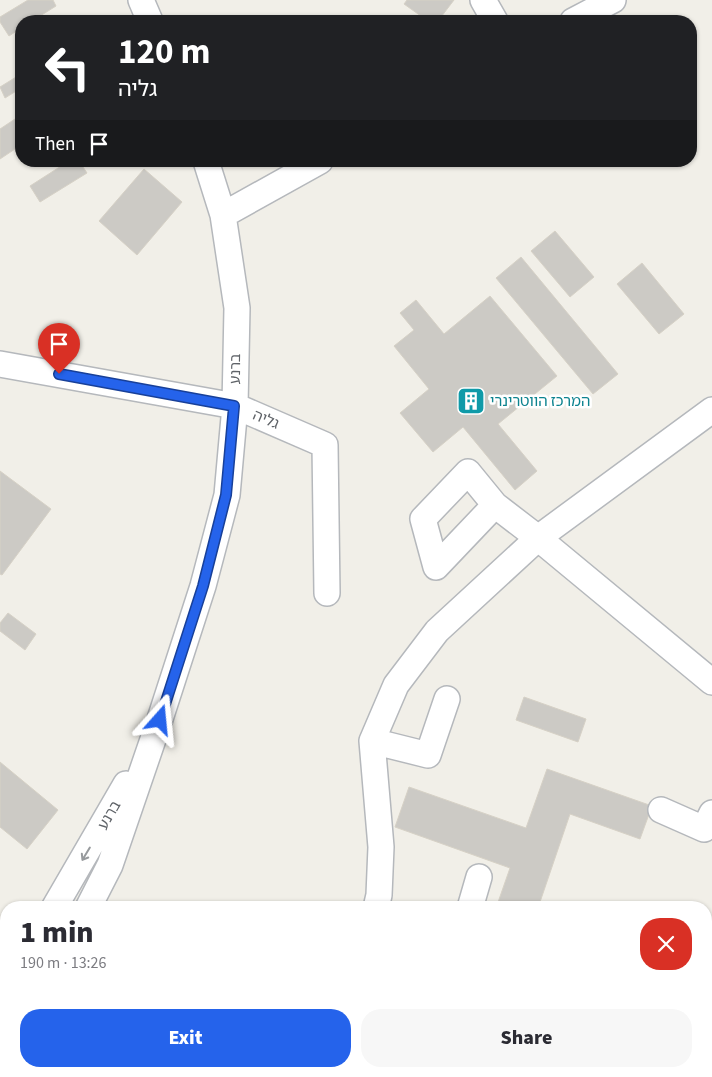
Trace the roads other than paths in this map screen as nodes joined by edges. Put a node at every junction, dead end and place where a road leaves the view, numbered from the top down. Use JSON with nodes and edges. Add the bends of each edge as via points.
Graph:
{"nodes":[{"id":1,"x":140,"y":0,"type":"edge"},
{"id":2,"x":483,"y":0,"type":"edge"},
{"id":3,"x":613,"y":0,"type":"edge"},
{"id":4,"x":147,"y":15,"type":"edge"},
{"id":5,"x":492,"y":15,"type":"edge"},
{"id":6,"x":584,"y":15,"type":"edge"},
{"id":7,"x":208,"y":167,"type":"edge"},
{"id":8,"x":309,"y":167,"type":"edge"},
{"id":9,"x":223,"y":215,"type":"junction"},
{"id":10,"x":0,"y":364,"type":"edge"},
{"id":11,"x":234,"y":406,"type":"junction"},
{"id":12,"x":712,"y":410,"type":"edge"},
{"id":13,"x":495,"y":505,"type":"dead end"},
{"id":14,"x":538,"y":538,"type":"junction"},
{"id":15,"x":327,"y":593,"type":"dead end"},
{"id":16,"x":712,"y":682,"type":"edge"},
{"id":17,"x":447,"y":698,"type":"dead end"},
{"id":18,"x":160,"y":720,"type":"junction"},
{"id":19,"x":372,"y":741,"type":"junction"},
{"id":20,"x":661,"y":810,"type":"dead end"},
{"id":21,"x":712,"y":813,"type":"edge"},
{"id":22,"x":479,"y":877,"type":"dead end"},
{"id":23,"x":58,"y":901,"type":"edge"},
{"id":24,"x":92,"y":901,"type":"edge"},
{"id":25,"x":375,"y":901,"type":"edge"},
{"id":26,"x":472,"y":901,"type":"edge"}],
"edges":[{"from":1,"to":4,"type":"street"},
{"from":2,"to":5,"type":"street"},
{"from":3,"to":6,"type":"street"},
{"from":7,"to":9,"type":"street","name":"ברנע"},
{"from":8,"to":9,"type":"street"},
{"from":9,"to":11,"type":"street","name":"ברנע","via":[[237,308]]},
{"from":10,"to":11,"type":"street","name":"גליה"},
{"from":11,"to":15,"type":"street","name":"גליה","via":[[325,445]]},
{"from":11,"to":18,"type":"street","name":"ברנע","via":[[226,495],[203,586]]},
{"from":12,"to":14,"type":"street"},
{"from":13,"to":14,"type":"street"},
{"from":14,"to":16,"type":"street"},
{"from":14,"to":19,"type":"street","via":[[437,631],[396,685]]},
{"from":17,"to":19,"type":"street","via":[[428,756]]},
{"from":18,"to":23,"type":"street","name":"ברנע","one_way":true},
{"from":18,"to":24,"type":"street","name":"ברנע","via":[[110,865]]},
{"from":19,"to":25,"type":"street","via":[[381,847]]},
{"from":20,"to":21,"type":"street","via":[[704,829]]},
{"from":22,"to":26,"type":"street"}]}
